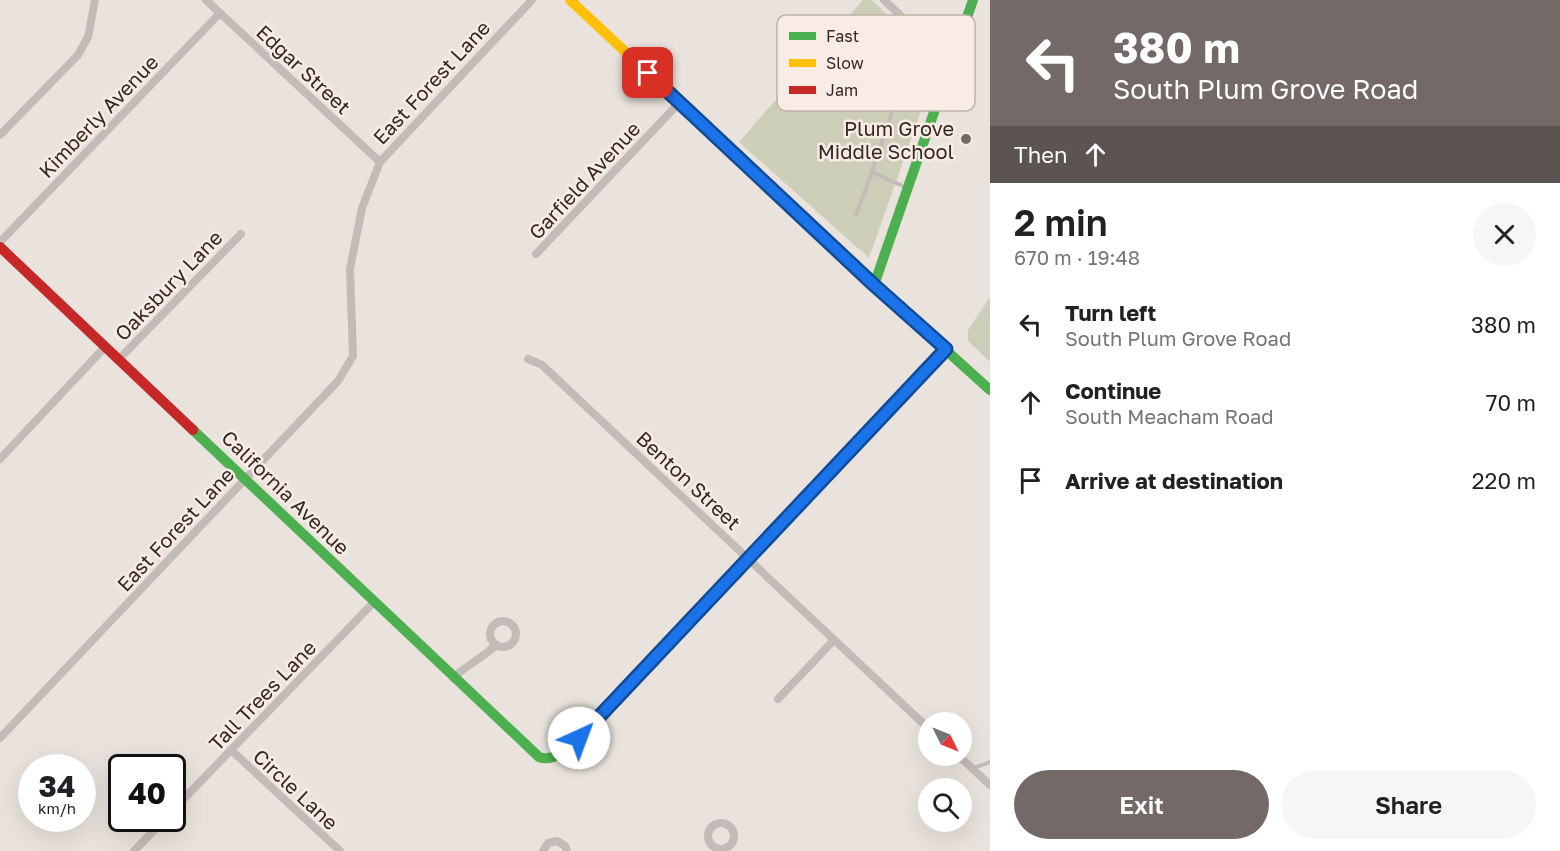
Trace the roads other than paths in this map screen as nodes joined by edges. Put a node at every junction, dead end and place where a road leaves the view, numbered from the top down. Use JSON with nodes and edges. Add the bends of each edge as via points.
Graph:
{"nodes":[{"id":1,"x":95,"y":0,"type":"edge"},
{"id":2,"x":206,"y":0,"type":"edge"},
{"id":3,"x":532,"y":0,"type":"edge"},
{"id":4,"x":570,"y":0,"type":"edge"},
{"id":5,"x":884,"y":0,"type":"edge"},
{"id":6,"x":973,"y":0,"type":"edge"},
{"id":7,"x":220,"y":13,"type":"junction"},
{"id":8,"x":900,"y":15,"type":"edge"},
{"id":9,"x":968,"y":15,"type":"edge"},
{"id":10,"x":679,"y":103,"type":"junction"},
{"id":11,"x":892,"y":111,"type":"edge"},
{"id":12,"x":934,"y":111,"type":"edge"},
{"id":13,"x":0,"y":135,"type":"edge"},
{"id":14,"x":380,"y":162,"type":"junction"},
{"id":15,"x":872,"y":172,"type":"junction"},
{"id":16,"x":908,"y":188,"type":"junction"},
{"id":17,"x":856,"y":215,"type":"dead end"},
{"id":18,"x":241,"y":234,"type":"dead end"},
{"id":19,"x":0,"y":242,"type":"edge"},
{"id":20,"x":0,"y":247,"type":"edge"},
{"id":21,"x":537,"y":254,"type":"dead end"},
{"id":22,"x":874,"y":285,"type":"junction"},
{"id":23,"x":105,"y":347,"type":"junction"},
{"id":24,"x":946,"y":349,"type":"junction"},
{"id":25,"x":119,"y":359,"type":"junction"},
{"id":26,"x":528,"y":359,"type":"dead end"},
{"id":27,"x":990,"y":390,"type":"edge"},
{"id":28,"x":0,"y":459,"type":"edge"},
{"id":29,"x":246,"y":478,"type":"junction"},
{"id":30,"x":748,"y":558,"type":"junction"},
{"id":31,"x":375,"y":601,"type":"junction"},
{"id":32,"x":834,"y":640,"type":"junction"},
{"id":33,"x":495,"y":645,"type":"dead end"},
{"id":34,"x":453,"y":678,"type":"junction"},
{"id":35,"x":778,"y":699,"type":"dead end"},
{"id":36,"x":918,"y":719,"type":"edge"},
{"id":37,"x":0,"y":738,"type":"edge"},
{"id":38,"x":231,"y":750,"type":"junction"},
{"id":39,"x":990,"y":762,"type":"edge"},
{"id":40,"x":972,"y":768,"type":"joint"},
{"id":41,"x":990,"y":785,"type":"edge"},
{"id":42,"x":186,"y":797,"type":"edge"},
{"id":43,"x":152,"y":832,"type":"edge"},
{"id":44,"x":134,"y":851,"type":"edge"},
{"id":45,"x":340,"y":851,"type":"edge"},
{"id":46,"x":543,"y":851,"type":"edge"},
{"id":47,"x":567,"y":851,"type":"edge"}],
"edges":[{"from":1,"to":13,"type":"street","via":[[88,37],[78,55]]},
{"from":2,"to":7,"type":"street","name":"Edgar Street"},
{"from":3,"to":14,"type":"street","name":"East Forest Lane"},
{"from":4,"to":10,"type":"street"},
{"from":5,"to":8,"type":"street"},
{"from":6,"to":9,"type":"street"},
{"from":7,"to":14,"type":"street","name":"Edgar Street"},
{"from":7,"to":19,"type":"street","name":"Kimberly Avenue"},
{"from":10,"to":21,"type":"street","name":"Garfield Avenue"},
{"from":10,"to":22,"type":"street"},
{"from":11,"to":15,"type":"lane"},
{"from":12,"to":16,"type":"street"},
{"from":14,"to":29,"type":"street","name":"East Forest Lane","via":[[362,208],[350,269],[353,356],[338,381]]},
{"from":15,"to":16,"type":"lane"},
{"from":15,"to":17,"type":"lane"},
{"from":16,"to":22,"type":"street"},
{"from":18,"to":25,"type":"street","name":"Oaksbury Lane"},
{"from":20,"to":23,"type":"street","name":"California Avenue"},
{"from":22,"to":24,"type":"street"},
{"from":23,"to":25,"type":"street","name":"California Avenue"},
{"from":23,"to":28,"type":"street"},
{"from":24,"to":27,"type":"street"},
{"from":24,"to":30,"type":"street"},
{"from":25,"to":29,"type":"street","name":"California Avenue"},
{"from":26,"to":30,"type":"street","name":"Benton Street","via":[[542,365]]},
{"from":29,"to":31,"type":"street","name":"California Avenue"},
{"from":29,"to":37,"type":"street","name":"East Forest Lane"},
{"from":30,"to":32,"type":"street","name":"Benton Street"},
{"from":30,"to":34,"type":"street","name":"California Avenue","via":[[556,759],[536,755]]},
{"from":31,"to":34,"type":"street","name":"California Avenue"},
{"from":31,"to":38,"type":"street","name":"Tall Trees Lane"},
{"from":32,"to":35,"type":"street"},
{"from":32,"to":36,"type":"street","name":"Benton Street"},
{"from":33,"to":34,"type":"street"},
{"from":38,"to":42,"type":"street","name":"Tall Trees Lane"},
{"from":38,"to":45,"type":"street","name":"Circle Lane"},
{"from":39,"to":40,"type":"lane"},
{"from":40,"to":41,"type":"street"},
{"from":43,"to":44,"type":"street"},
{"from":46,"to":47,"type":"street","via":[[548,843],[557,842]]}]}
